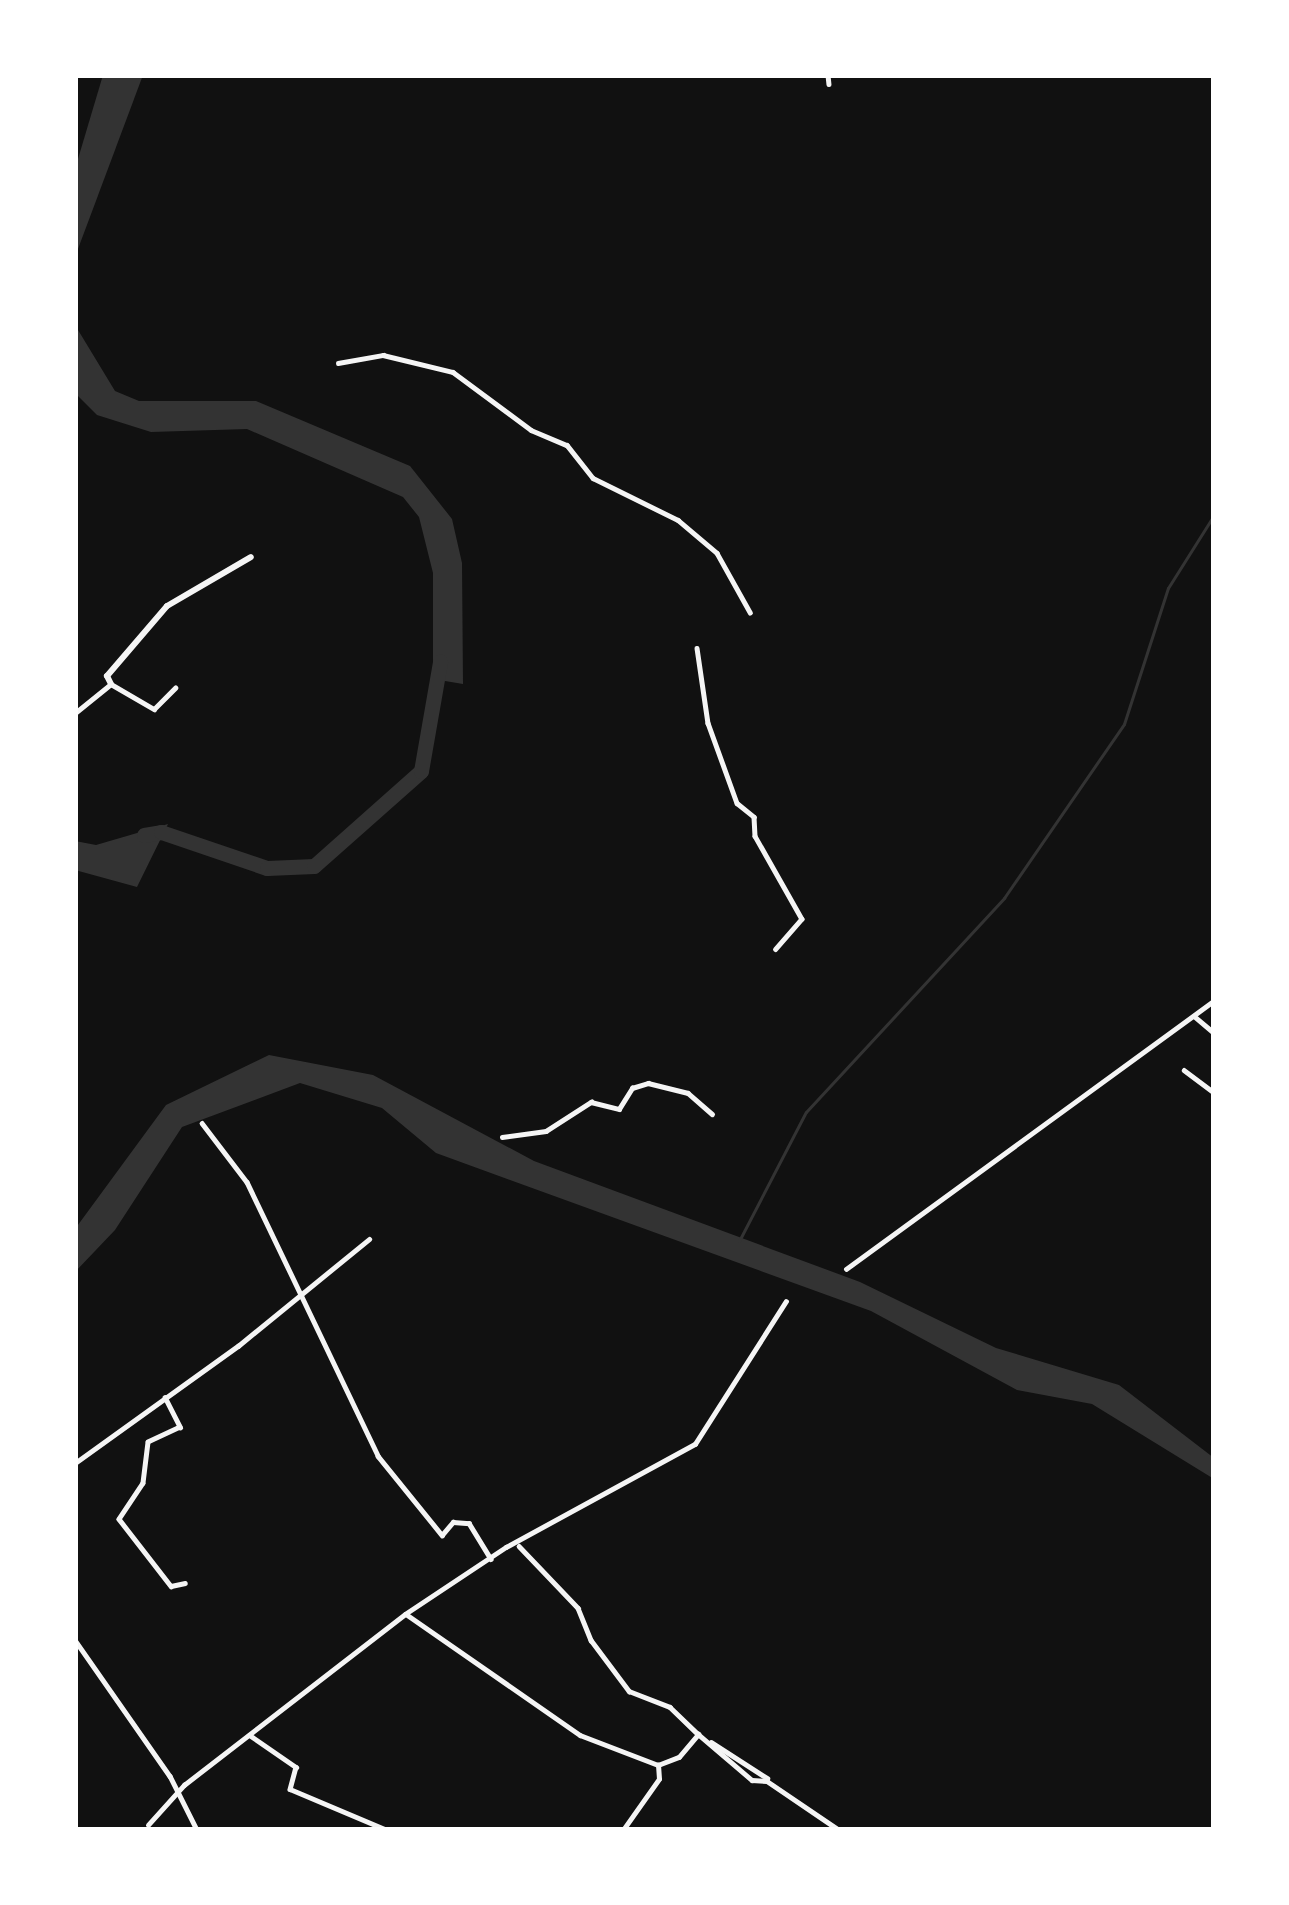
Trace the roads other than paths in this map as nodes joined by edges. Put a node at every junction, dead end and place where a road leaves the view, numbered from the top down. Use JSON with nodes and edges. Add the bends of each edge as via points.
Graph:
{"nodes":[{"id":1,"x":338,"y":363,"type":"dead end"},
{"id":2,"x":250,"y":557,"type":"dead end"},
{"id":3,"x":750,"y":612,"type":"dead end"},
{"id":4,"x":698,"y":648,"type":"dead end"},
{"id":5,"x":111,"y":683,"type":"junction"},
{"id":6,"x":175,"y":688,"type":"dead end"},
{"id":7,"x":75,"y":713,"type":"edge"},
{"id":8,"x":776,"y":949,"type":"dead end"},
{"id":9,"x":1214,"y":1001,"type":"edge"},
{"id":10,"x":1194,"y":1016,"type":"junction"},
{"id":11,"x":1214,"y":1033,"type":"edge"},
{"id":12,"x":1184,"y":1070,"type":"dead end"},
{"id":13,"x":1214,"y":1093,"type":"edge"},
{"id":14,"x":712,"y":1114,"type":"dead end"},
{"id":15,"x":202,"y":1123,"type":"dead end"},
{"id":16,"x":502,"y":1137,"type":"dead end"},
{"id":17,"x":369,"y":1239,"type":"dead end"},
{"id":18,"x":847,"y":1269,"type":"dead end"},
{"id":19,"x":298,"y":1292,"type":"junction"},
{"id":20,"x":786,"y":1301,"type":"dead end"},
{"id":21,"x":165,"y":1397,"type":"junction"},
{"id":22,"x":75,"y":1462,"type":"edge"},
{"id":23,"x":518,"y":1544,"type":"junction"},
{"id":24,"x":491,"y":1559,"type":"junction"},
{"id":25,"x":185,"y":1583,"type":"dead end"},
{"id":26,"x":405,"y":1614,"type":"junction"},
{"id":27,"x":75,"y":1640,"type":"edge"},
{"id":28,"x":698,"y":1734,"type":"junction"},
{"id":29,"x":250,"y":1736,"type":"junction"},
{"id":30,"x":658,"y":1765,"type":"junction"},
{"id":31,"x":180,"y":1797,"type":"junction"},
{"id":32,"x":148,"y":1825,"type":"dead end"},
{"id":33,"x":197,"y":1830,"type":"edge"},
{"id":34,"x":387,"y":1830,"type":"edge"},
{"id":35,"x":623,"y":1830,"type":"edge"},
{"id":36,"x":839,"y":1830,"type":"edge"}],
"edges":[{"from":1,"to":3,"type":"street","via":[[383,355],[453,372],[531,430],[567,445],[593,478],[678,520],[717,553]]},
{"from":2,"to":5,"type":"street","via":[[166,606],[107,676]]},
{"from":4,"to":8,"type":"street","via":[[708,723],[737,803],[754,817],[755,836],[802,919]]},
{"from":5,"to":6,"type":"street","via":[[154,709]]},
{"from":5,"to":7,"type":"street"},
{"from":9,"to":10,"type":"street"},
{"from":10,"to":11,"type":"street"},
{"from":10,"to":18,"type":"street"},
{"from":12,"to":13,"type":"street"},
{"from":14,"to":16,"type":"street","via":[[688,1093],[648,1083],[632,1088],[619,1109],[591,1102],[546,1131]]},
{"from":15,"to":19,"type":"street","via":[[247,1182]]},
{"from":17,"to":19,"type":"street"},
{"from":19,"to":21,"type":"street"},
{"from":19,"to":24,"type":"street","via":[[378,1456],[442,1535],[453,1522],[469,1523]]},
{"from":20,"to":23,"type":"street","via":[[695,1444]]},
{"from":21,"to":22,"type":"street"},
{"from":21,"to":25,"type":"street","via":[[180,1426],[148,1442],[143,1484],[119,1519],[171,1586]]},
{"from":23,"to":24,"type":"street"},
{"from":23,"to":28,"type":"street","via":[[578,1608],[629,1691],[670,1707]]},
{"from":24,"to":26,"type":"street"},
{"from":26,"to":29,"type":"street"},
{"from":26,"to":30,"type":"street","via":[[580,1735]]},
{"from":27,"to":31,"type":"street"},
{"from":28,"to":30,"type":"street","via":[[679,1757]]},
{"from":28,"to":36,"type":"street","via":[[752,1780],[787,1793]]},
{"from":29,"to":31,"type":"street","via":[[184,1785]]},
{"from":29,"to":34,"type":"street","via":[[296,1767],[290,1789]]},
{"from":30,"to":35,"type":"street","via":[[659,1779]]},
{"from":31,"to":32,"type":"street"},
{"from":31,"to":33,"type":"street"}]}
